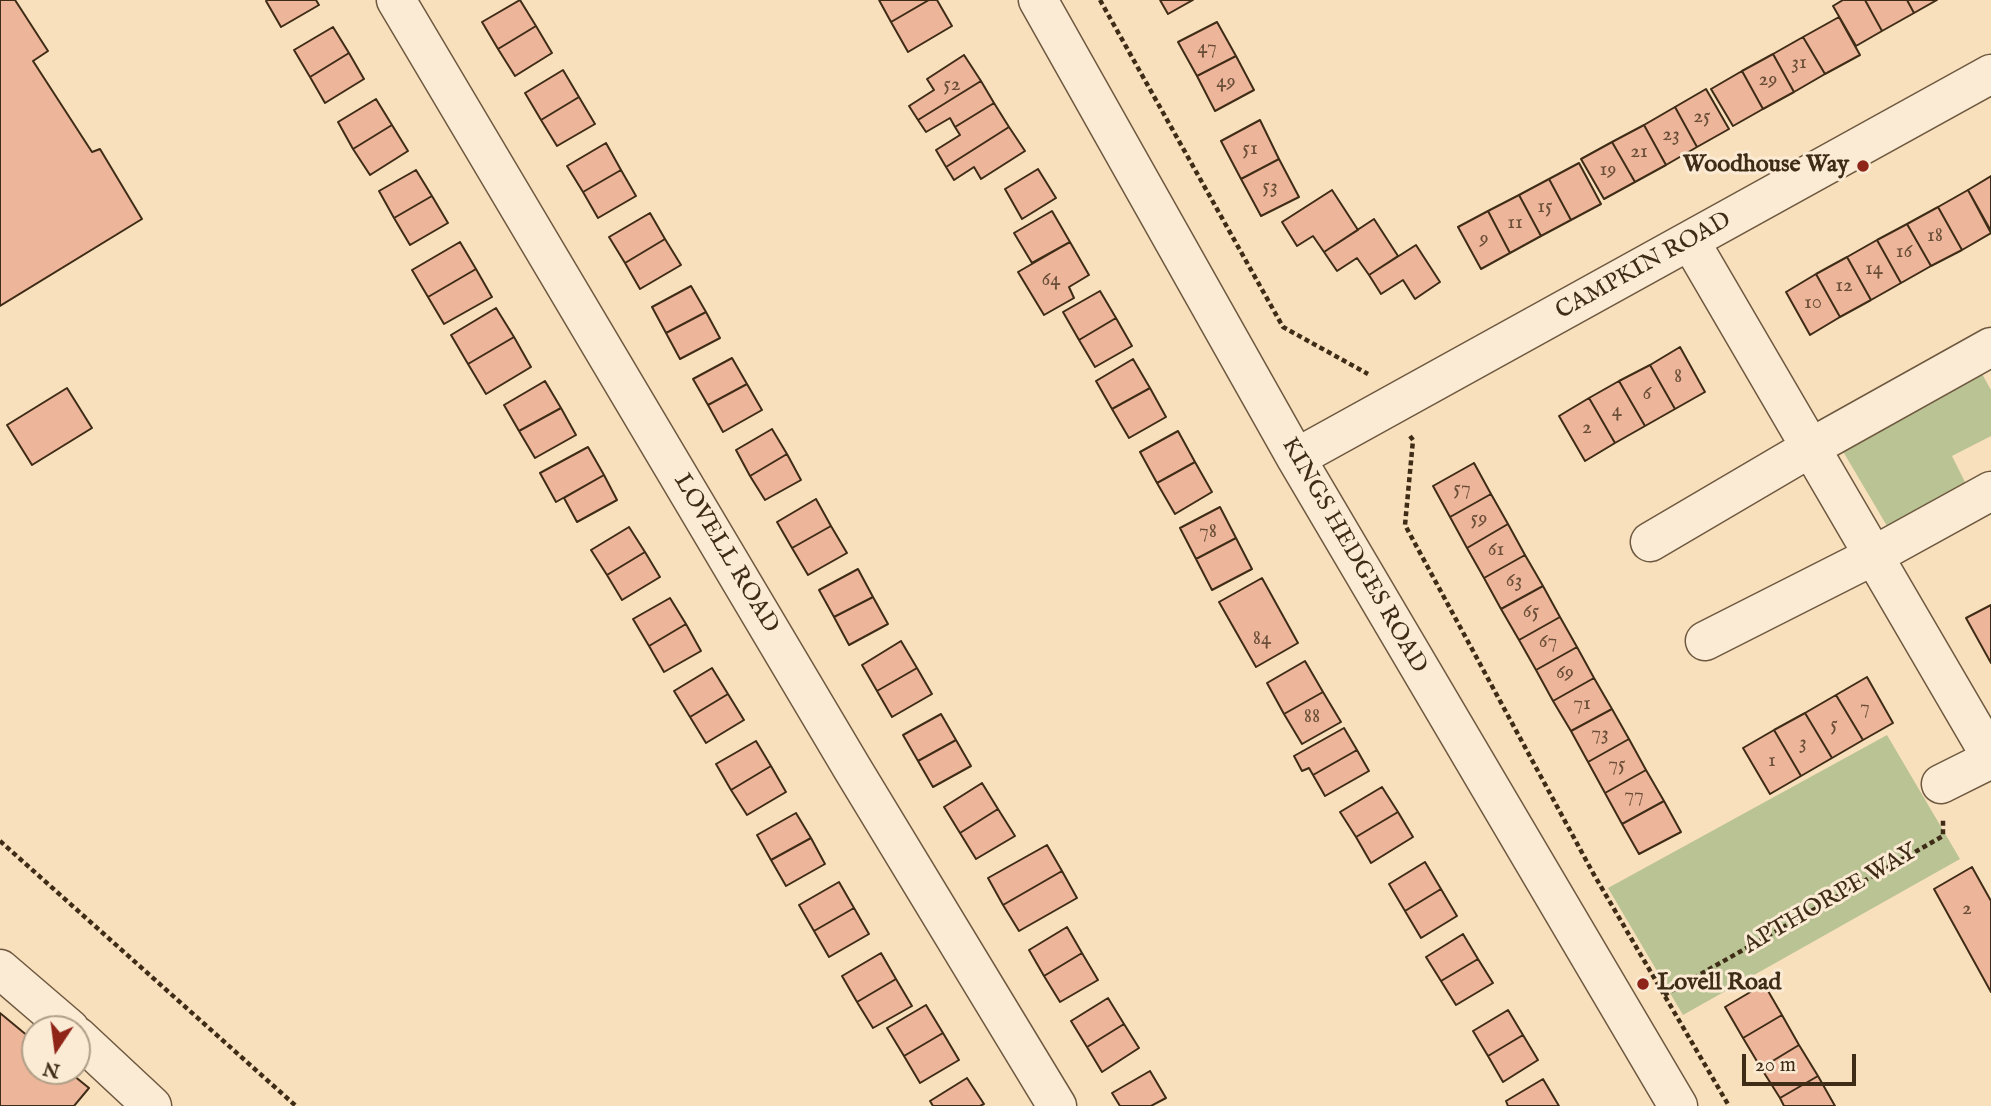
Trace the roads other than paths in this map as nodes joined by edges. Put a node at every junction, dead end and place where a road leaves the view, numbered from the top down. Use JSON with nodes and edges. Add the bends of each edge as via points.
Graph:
{"nodes":[{"id":1,"x":397,"y":0,"type":"edge"},
{"id":2,"x":1038,"y":0,"type":"edge"},
{"id":3,"x":1991,"y":74,"type":"edge"},
{"id":4,"x":1690,"y":241,"type":"junction"},
{"id":5,"x":1991,"y":347,"type":"edge"},
{"id":6,"x":1810,"y":448,"type":"junction"},
{"id":7,"x":1296,"y":458,"type":"junction"},
{"id":8,"x":1991,"y":491,"type":"edge"},
{"id":9,"x":1650,"y":542,"type":"dead end"},
{"id":10,"x":1873,"y":556,"type":"junction"},
{"id":11,"x":1705,"y":641,"type":"dead end"},
{"id":12,"x":1991,"y":758,"type":"edge"},
{"id":13,"x":1941,"y":784,"type":"road end"},
{"id":14,"x":0,"y":969,"type":"edge"},
{"id":15,"x":54,"y":1015,"type":"edge"},
{"id":16,"x":91,"y":1049,"type":"edge"},
{"id":17,"x":152,"y":1106,"type":"edge"},
{"id":18,"x":1057,"y":1106,"type":"edge"},
{"id":19,"x":1678,"y":1106,"type":"edge"}],
"edges":[{"from":1,"to":18,"type":"street","name":"LOVELL ROAD"},
{"from":2,"to":7,"type":"street","name":"KINGS HEDGES ROAD"},
{"from":3,"to":4,"type":"street","name":"CAMPKIN ROAD"},
{"from":4,"to":6,"type":"street"},
{"from":4,"to":7,"type":"street","name":"CAMPKIN ROAD"},
{"from":5,"to":6,"type":"street"},
{"from":6,"to":9,"type":"street"},
{"from":6,"to":10,"type":"street"},
{"from":7,"to":19,"type":"street","name":"KINGS HEDGES ROAD"},
{"from":8,"to":10,"type":"street"},
{"from":10,"to":11,"type":"street"},
{"from":10,"to":12,"type":"street"},
{"from":12,"to":13,"type":"street"},
{"from":14,"to":15,"type":"street"},
{"from":16,"to":17,"type":"street"}]}
